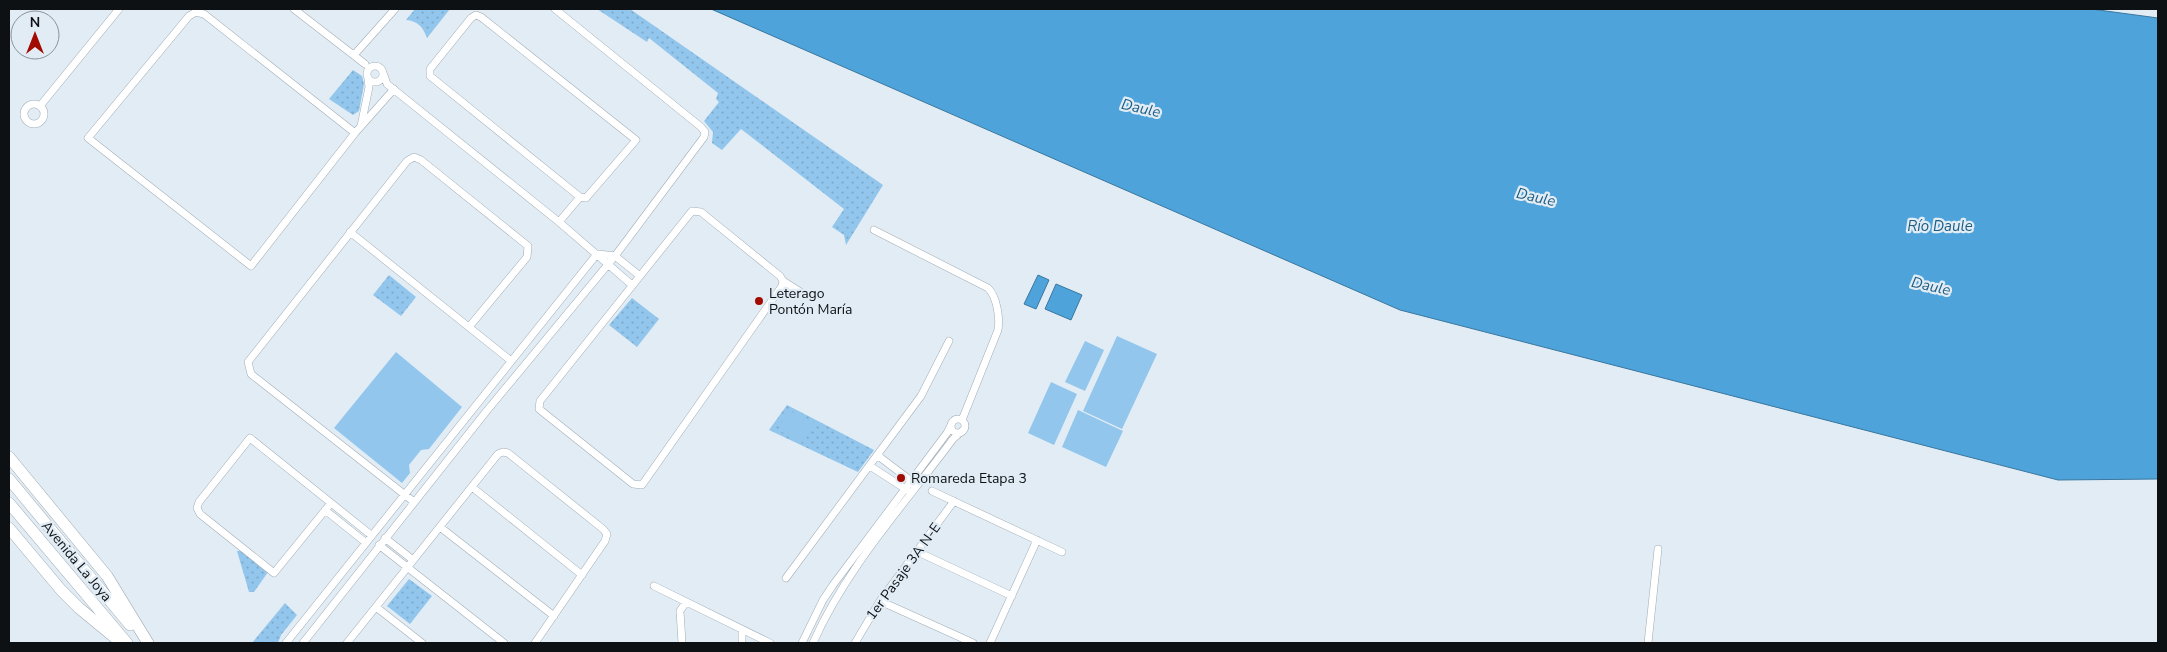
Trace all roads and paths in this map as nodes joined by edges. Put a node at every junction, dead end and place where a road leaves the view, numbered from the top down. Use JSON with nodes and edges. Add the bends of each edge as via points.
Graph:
{"nodes":[{"id":1,"x":119,"y":9,"type":"edge"},
{"id":2,"x":294,"y":9,"type":"edge"},
{"id":3,"x":395,"y":9,"type":"edge"},
{"id":4,"x":555,"y":9,"type":"edge"},
{"id":5,"x":354,"y":55,"type":"junction"},
{"id":6,"x":368,"y":70,"type":"junction"},
{"id":7,"x":384,"y":75,"type":"junction"},
{"id":8,"x":376,"y":82,"type":"junction"},
{"id":9,"x":387,"y":84,"type":"junction"},
{"id":10,"x":394,"y":90,"type":"junction"},
{"id":11,"x":40,"y":106,"type":"dead end"},
{"id":12,"x":361,"y":126,"type":"junction"},
{"id":13,"x":355,"y":133,"type":"junction"},
{"id":14,"x":580,"y":197,"type":"junction"},
{"id":15,"x":559,"y":222,"type":"junction"},
{"id":16,"x":874,"y":230,"type":"dead end"},
{"id":17,"x":350,"y":232,"type":"junction"},
{"id":18,"x":597,"y":254,"type":"junction"},
{"id":19,"x":615,"y":256,"type":"junction"},
{"id":20,"x":608,"y":263,"type":"junction"},
{"id":21,"x":640,"y":276,"type":"junction"},
{"id":22,"x":783,"y":281,"type":"junction"},
{"id":23,"x":632,"y":285,"type":"junction"},
{"id":24,"x":802,"y":294,"type":"dead end"},
{"id":25,"x":470,"y":327,"type":"junction"},
{"id":26,"x":949,"y":341,"type":"dead end"},
{"id":27,"x":510,"y":360,"type":"junction"},
{"id":28,"x":962,"y":420,"type":"junction"},
{"id":29,"x":952,"y":423,"type":"junction"},
{"id":30,"x":962,"y":431,"type":"junction"},
{"id":31,"x":877,"y":456,"type":"junction"},
{"id":32,"x":9,"y":457,"type":"edge"},
{"id":33,"x":870,"y":466,"type":"junction"},
{"id":34,"x":9,"y":479,"type":"edge"},
{"id":35,"x":910,"y":480,"type":"junction"},
{"id":36,"x":472,"y":487,"type":"junction"},
{"id":37,"x":903,"y":490,"type":"junction"},
{"id":38,"x":915,"y":491,"type":"junction"},
{"id":39,"x":932,"y":491,"type":"dead end"},
{"id":40,"x":403,"y":494,"type":"junction"},
{"id":41,"x":954,"y":501,"type":"junction"},
{"id":42,"x":414,"y":502,"type":"junction"},
{"id":43,"x":9,"y":503,"type":"edge"},
{"id":44,"x":331,"y":503,"type":"junction"},
{"id":45,"x":325,"y":510,"type":"junction"},
{"id":46,"x":440,"y":527,"type":"junction"},
{"id":47,"x":9,"y":528,"type":"edge"},
{"id":48,"x":371,"y":535,"type":"junction"},
{"id":49,"x":385,"y":538,"type":"junction"},
{"id":50,"x":1037,"y":540,"type":"junction"},
{"id":51,"x":365,"y":542,"type":"junction"},
{"id":52,"x":379,"y":545,"type":"junction"},
{"id":53,"x":1658,"y":549,"type":"dead end"},
{"id":54,"x":918,"y":552,"type":"junction"},
{"id":55,"x":1062,"y":552,"type":"dead end"},
{"id":56,"x":413,"y":560,"type":"junction"},
{"id":57,"x":408,"y":567,"type":"junction"},
{"id":58,"x":582,"y":575,"type":"junction"},
{"id":59,"x":786,"y":578,"type":"dead end"},
{"id":60,"x":654,"y":586,"type":"dead end"},
{"id":61,"x":1012,"y":596,"type":"junction"},
{"id":62,"x":686,"y":602,"type":"junction"},
{"id":63,"x":880,"y":602,"type":"junction"},
{"id":64,"x":376,"y":607,"type":"junction"},
{"id":65,"x":554,"y":616,"type":"junction"},
{"id":66,"x":742,"y":630,"type":"junction"},
{"id":67,"x":121,"y":643,"type":"edge"},
{"id":68,"x":127,"y":643,"type":"edge"},
{"id":69,"x":147,"y":643,"type":"edge"},
{"id":70,"x":286,"y":643,"type":"edge"},
{"id":71,"x":303,"y":643,"type":"edge"},
{"id":72,"x":347,"y":643,"type":"edge"},
{"id":73,"x":422,"y":643,"type":"edge"},
{"id":74,"x":504,"y":643,"type":"edge"},
{"id":75,"x":535,"y":643,"type":"edge"},
{"id":76,"x":682,"y":643,"type":"edge"},
{"id":77,"x":742,"y":643,"type":"edge"},
{"id":78,"x":770,"y":643,"type":"edge"},
{"id":79,"x":802,"y":643,"type":"edge"},
{"id":80,"x":813,"y":643,"type":"edge"},
{"id":81,"x":856,"y":643,"type":"edge"},
{"id":82,"x":973,"y":643,"type":"edge"},
{"id":83,"x":990,"y":643,"type":"edge"},
{"id":84,"x":1648,"y":643,"type":"edge"}],
"edges":[{"from":1,"to":11,"type":"street"},
{"from":2,"to":5,"type":"street"},
{"from":3,"to":5,"type":"street"},
{"from":4,"to":19,"type":"street","via":[[705,132],[700,144]]},
{"from":5,"to":6,"type":"street"},
{"from":6,"to":7,"type":"street","via":[[381,68]]},
{"from":6,"to":8,"type":"street","via":[[372,82]]},
{"from":6,"to":12,"type":"street","via":[[369,87]]},
{"from":7,"to":8,"type":"street"},
{"from":7,"to":9,"type":"street"},
{"from":8,"to":9,"type":"street"},
{"from":9,"to":10,"type":"street"},
{"from":10,"to":12,"type":"street"},
{"from":10,"to":15,"type":"street"},
{"from":12,"to":13,"type":"street"},
{"from":13,"to":13,"type":"street","via":[[204,14],[196,12],[189,16],[88,138],[250,266]]},
{"from":14,"to":14,"type":"street","via":[[588,196],[636,140],[481,16],[473,16],[430,69],[430,76]]},
{"from":14,"to":15,"type":"street"},
{"from":15,"to":18,"type":"street"},
{"from":16,"to":28,"type":"street","via":[[988,288],[992,294],[999,319],[998,330]]},
{"from":17,"to":25,"type":"street"},
{"from":17,"to":25,"type":"street","via":[[406,161],[414,157],[421,160],[528,246],[527,257]]},
{"from":17,"to":40,"type":"street","via":[[249,358],[247,366],[251,374]]},
{"from":18,"to":19,"type":"street"},
{"from":18,"to":20,"type":"street"},
{"from":18,"to":27,"type":"street"},
{"from":19,"to":20,"type":"street"},
{"from":19,"to":21,"type":"street"},
{"from":20,"to":23,"type":"street"},
{"from":20,"to":42,"type":"street"},
{"from":21,"to":22,"type":"street","via":[[694,210],[701,212]]},
{"from":21,"to":23,"type":"street"},
{"from":22,"to":23,"type":"street","via":[[639,486],[538,407]]},
{"from":22,"to":24,"type":"street"},
{"from":25,"to":27,"type":"street"},
{"from":26,"to":31,"type":"street","via":[[921,396]]},
{"from":27,"to":40,"type":"street"},
{"from":28,"to":29,"type":"street","via":[[956,419]]},
{"from":28,"to":30,"type":"street","via":[[965,426]]},
{"from":29,"to":30,"type":"street","via":[[954,431]]},
{"from":29,"to":35,"type":"street"},
{"from":30,"to":38,"type":"street"},
{"from":31,"to":33,"type":"street"},
{"from":31,"to":35,"type":"street"},
{"from":32,"to":69,"type":"main road","via":[[107,576]]},
{"from":33,"to":37,"type":"street"},
{"from":33,"to":59,"type":"street"},
{"from":34,"to":69,"type":"main road","name":"Avenida La Joya"},
{"from":35,"to":37,"type":"street"},
{"from":35,"to":38,"type":"street"},
{"from":36,"to":46,"type":"street"},
{"from":36,"to":58,"type":"street"},
{"from":36,"to":58,"type":"street","via":[[498,454],[506,452],[604,529],[606,541]]},
{"from":37,"to":38,"type":"street"},
{"from":37,"to":79,"type":"street","via":[[823,600]]},
{"from":38,"to":80,"type":"street","via":[[838,594]]},
{"from":39,"to":41,"type":"street"},
{"from":40,"to":42,"type":"street"},
{"from":40,"to":48,"type":"street"},
{"from":41,"to":50,"type":"street"},
{"from":41,"to":54,"type":"street","name":"1er Pasaje 3A N-E"},
{"from":42,"to":49,"type":"street"},
{"from":43,"to":68,"type":"main road","name":"Avenida La Joya"},
{"from":44,"to":45,"type":"street"},
{"from":44,"to":45,"type":"street","via":[[250,438],[197,508],[200,514],[274,573]]},
{"from":44,"to":48,"type":"street"},
{"from":45,"to":51,"type":"street"},
{"from":46,"to":56,"type":"street"},
{"from":46,"to":65,"type":"street"},
{"from":47,"to":67,"type":"main road","via":[[78,608]]},
{"from":48,"to":51,"type":"street"},
{"from":49,"to":52,"type":"street"},
{"from":49,"to":56,"type":"street"},
{"from":50,"to":55,"type":"street"},
{"from":50,"to":61,"type":"street"},
{"from":51,"to":70,"type":"street"},
{"from":52,"to":57,"type":"street"},
{"from":52,"to":71,"type":"street"},
{"from":53,"to":84,"type":"street"},
{"from":54,"to":61,"type":"street"},
{"from":54,"to":63,"type":"street","name":"1er Pasaje 3A N-E"},
{"from":56,"to":57,"type":"street"},
{"from":57,"to":64,"type":"street"},
{"from":57,"to":74,"type":"street"},
{"from":58,"to":65,"type":"street"},
{"from":60,"to":62,"type":"street"},
{"from":61,"to":83,"type":"street"},
{"from":62,"to":66,"type":"street"},
{"from":62,"to":76,"type":"street","via":[[680,611]]},
{"from":63,"to":81,"type":"street","name":"1er Pasaje 3A N-E"},
{"from":63,"to":82,"type":"street"},
{"from":64,"to":72,"type":"street"},
{"from":64,"to":73,"type":"street"},
{"from":65,"to":75,"type":"street"},
{"from":66,"to":77,"type":"street"},
{"from":66,"to":78,"type":"street"}]}
